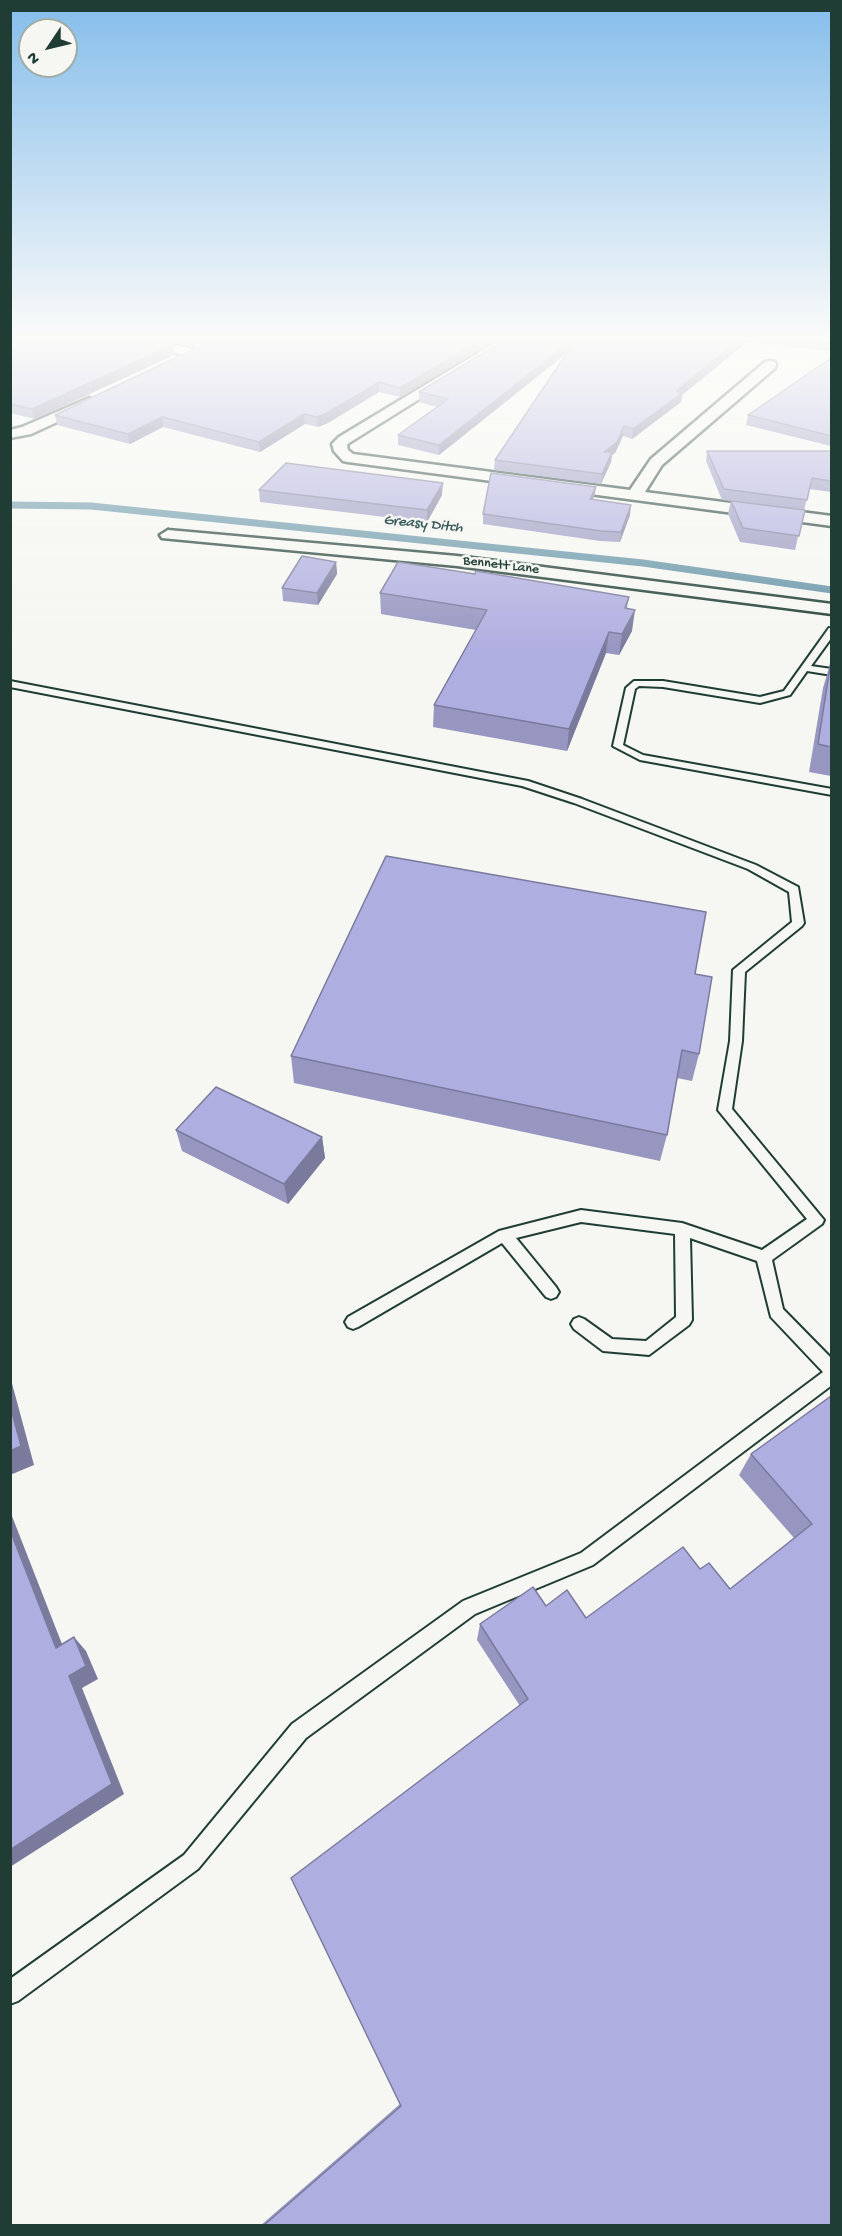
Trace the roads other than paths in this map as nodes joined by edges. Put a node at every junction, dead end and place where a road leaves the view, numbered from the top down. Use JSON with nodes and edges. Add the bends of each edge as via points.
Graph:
{"nodes":[{"id":1,"x":341,"y":442,"type":"edge"},
{"id":2,"x":679,"y":442,"type":"edge"},
{"id":3,"x":635,"y":495,"type":"junction"},
{"id":4,"x":831,"y":520,"type":"edge"},
{"id":5,"x":168,"y":535,"type":"dead end"},
{"id":6,"x":831,"y":609,"type":"edge"},
{"id":7,"x":831,"y":630,"type":"edge"},
{"id":8,"x":804,"y":668,"type":"junction"},
{"id":9,"x":831,"y":672,"type":"edge"},
{"id":10,"x":10,"y":684,"type":"edge"},
{"id":11,"x":831,"y":792,"type":"edge"},
{"id":12,"x":824,"y":1222,"type":"edge"},
{"id":13,"x":682,"y":1229,"type":"junction"},
{"id":14,"x":504,"y":1235,"type":"junction"},
{"id":15,"x":764,"y":1257,"type":"junction"},
{"id":16,"x":551,"y":1292,"type":"dead end"},
{"id":17,"x":353,"y":1322,"type":"dead end"},
{"id":18,"x":579,"y":1324,"type":"dead end"},
{"id":19,"x":831,"y":1373,"type":"edge"},
{"id":20,"x":10,"y":1993,"type":"edge"}],
"edges":[{"from":1,"to":3,"type":"street","via":[[340,451],[348,458]]},
{"from":2,"to":3,"type":"street","via":[[656,462]]},
{"from":3,"to":4,"type":"street"},
{"from":5,"to":6,"type":"street","name":"Bennett Lane","via":[[457,561]]},
{"from":7,"to":8,"type":"lane"},
{"from":8,"to":9,"type":"lane"},
{"from":8,"to":11,"type":"lane","via":[[787,693],[759,700],[637,683],[631,688],[618,746],[640,757]]},
{"from":10,"to":12,"type":"lane","via":[[524,783],[752,867],[794,890],[798,922],[739,970],[736,1041],[725,1110]]},
{"from":12,"to":15,"type":"lane"},
{"from":13,"to":14,"type":"lane","via":[[580,1216]]},
{"from":13,"to":15,"type":"lane"},
{"from":13,"to":18,"type":"lane","via":[[684,1320],[649,1348],[609,1346]]},
{"from":14,"to":16,"type":"lane"},
{"from":14,"to":17,"type":"lane"},
{"from":15,"to":19,"type":"lane","via":[[776,1312]]},
{"from":19,"to":20,"type":"lane","via":[[587,1559],[469,1607],[299,1731],[191,1862]]}]}
